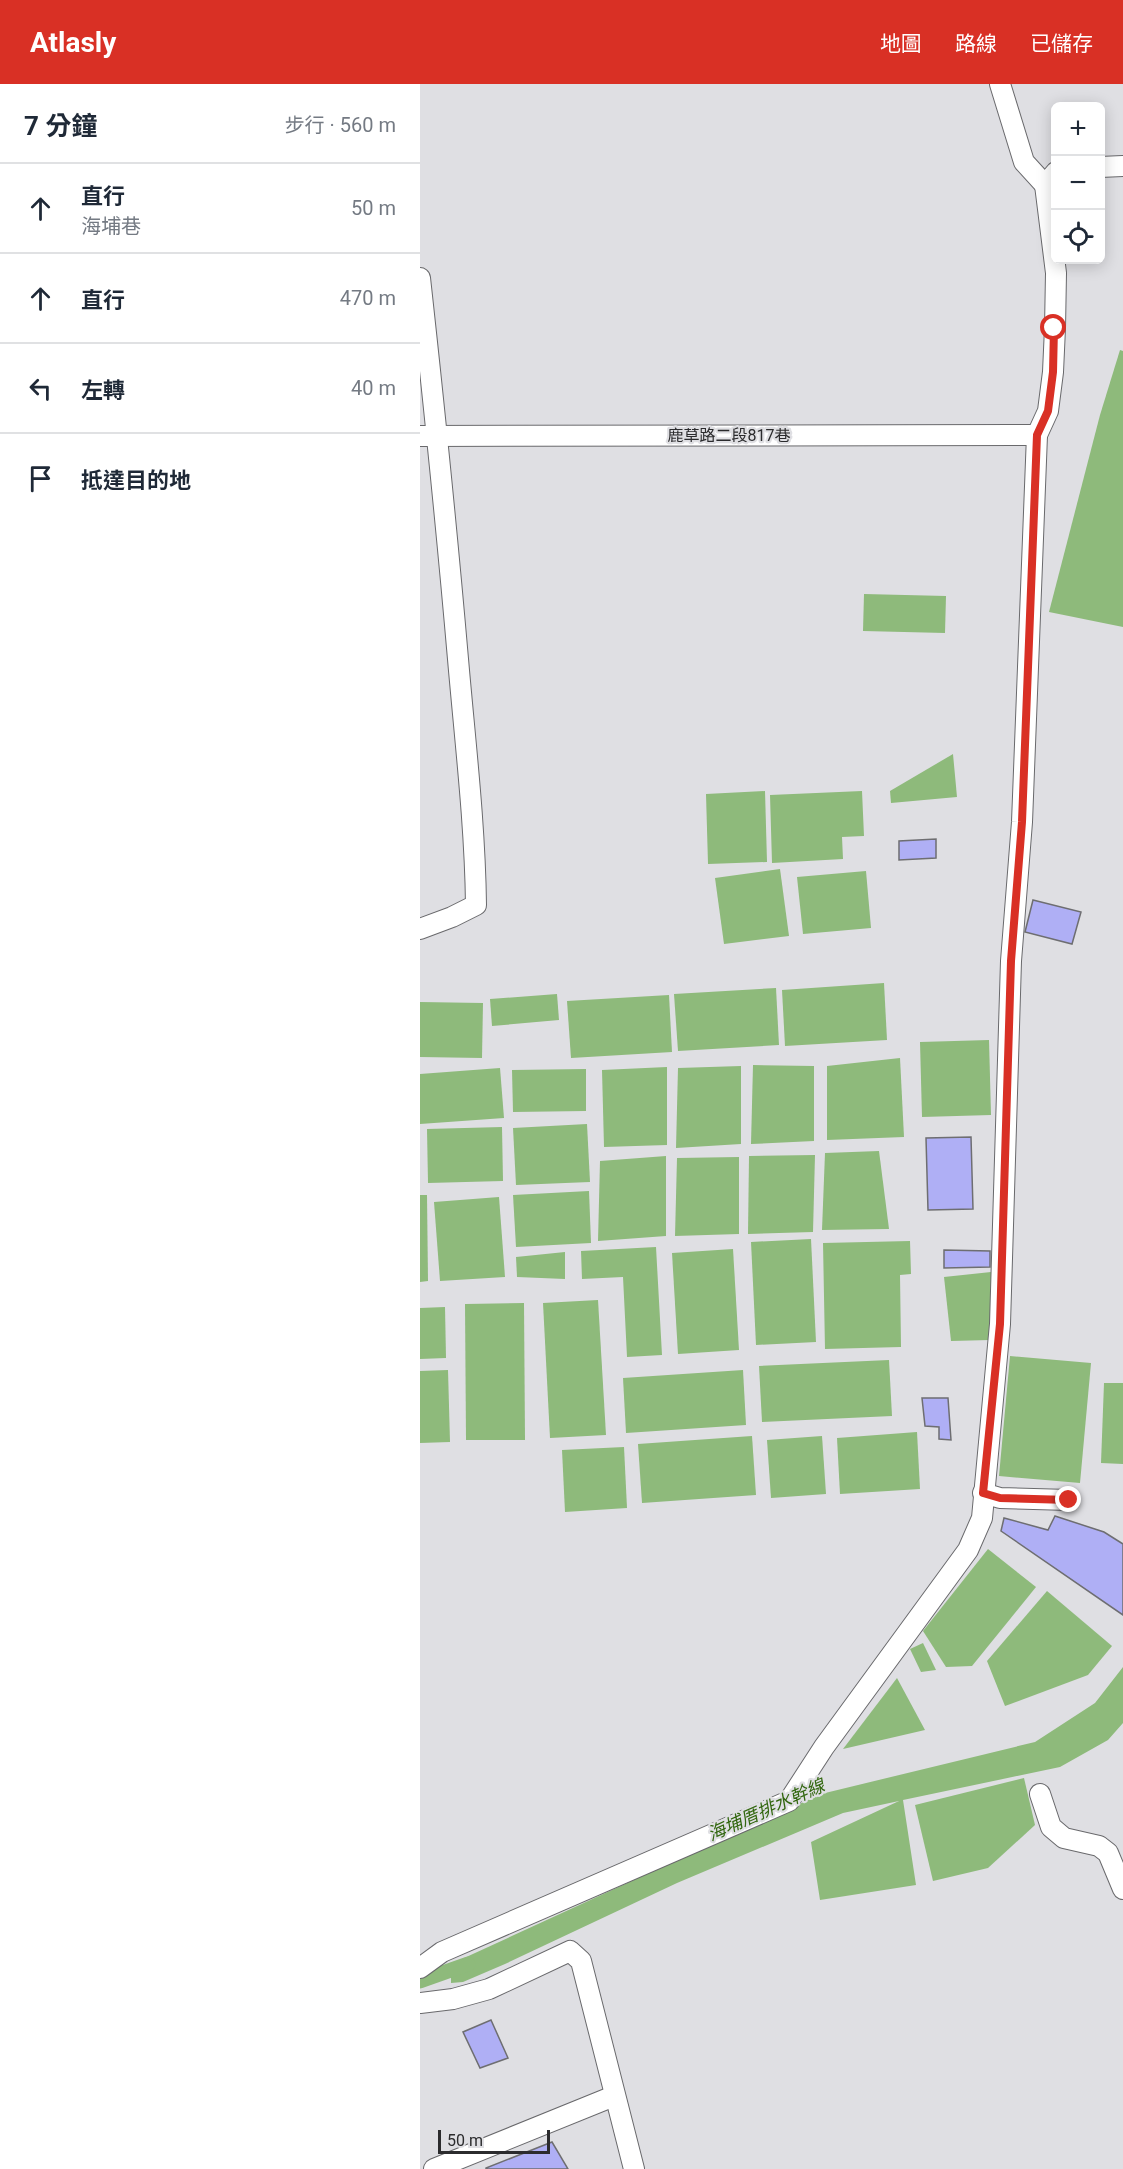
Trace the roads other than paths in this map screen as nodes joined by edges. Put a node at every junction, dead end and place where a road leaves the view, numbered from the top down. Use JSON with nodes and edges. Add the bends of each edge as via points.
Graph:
{"nodes":[{"id":1,"x":1000,"y":84,"type":"edge"},
{"id":2,"x":1123,"y":166,"type":"edge"},
{"id":3,"x":1105,"y":167,"type":"edge"},
{"id":4,"x":1050,"y":178,"type":"edge"},
{"id":5,"x":420,"y":278,"type":"edge"},
{"id":6,"x":429,"y":435,"type":"edge"},
{"id":7,"x":1037,"y":435,"type":"junction"},
{"id":8,"x":420,"y":929,"type":"edge"},
{"id":9,"x":983,"y":1493,"type":"junction"},
{"id":10,"x":1069,"y":1500,"type":"dead end"},
{"id":11,"x":1040,"y":1794,"type":"dead end"},
{"id":12,"x":1123,"y":1889,"type":"edge"},
{"id":13,"x":420,"y":1968,"type":"edge"},
{"id":14,"x":420,"y":2003,"type":"edge"},
{"id":15,"x":614,"y":2096,"type":"junction"},
{"id":16,"x":434,"y":2169,"type":"edge"},
{"id":17,"x":634,"y":2169,"type":"edge"}],
"edges":[{"from":1,"to":4,"type":"street","via":[[1024,162]]},
{"from":2,"to":3,"type":"street"},
{"from":4,"to":7,"type":"street","via":[[1056,273],[1053,372],[1048,411]]},
{"from":5,"to":6,"type":"street"},
{"from":6,"to":7,"type":"street","name":"鹿草路二段817巷"},
{"from":6,"to":8,"type":"street","via":[[475,857],[476,905]]},
{"from":7,"to":9,"type":"street","via":[[1022,822],[1011,961],[1000,1324]]},
{"from":9,"to":10,"type":"street","via":[[1000,1498]]},
{"from":9,"to":13,"type":"street","via":[[982,1518],[968,1550],[789,1801],[442,1952]]},
{"from":11,"to":12,"type":"street","via":[[1051,1827],[1064,1838],[1099,1846],[1108,1853]]},
{"from":14,"to":15,"type":"street","via":[[489,1989],[570,1951],[581,1961]]},
{"from":15,"to":16,"type":"street"},
{"from":15,"to":17,"type":"street"}]}
